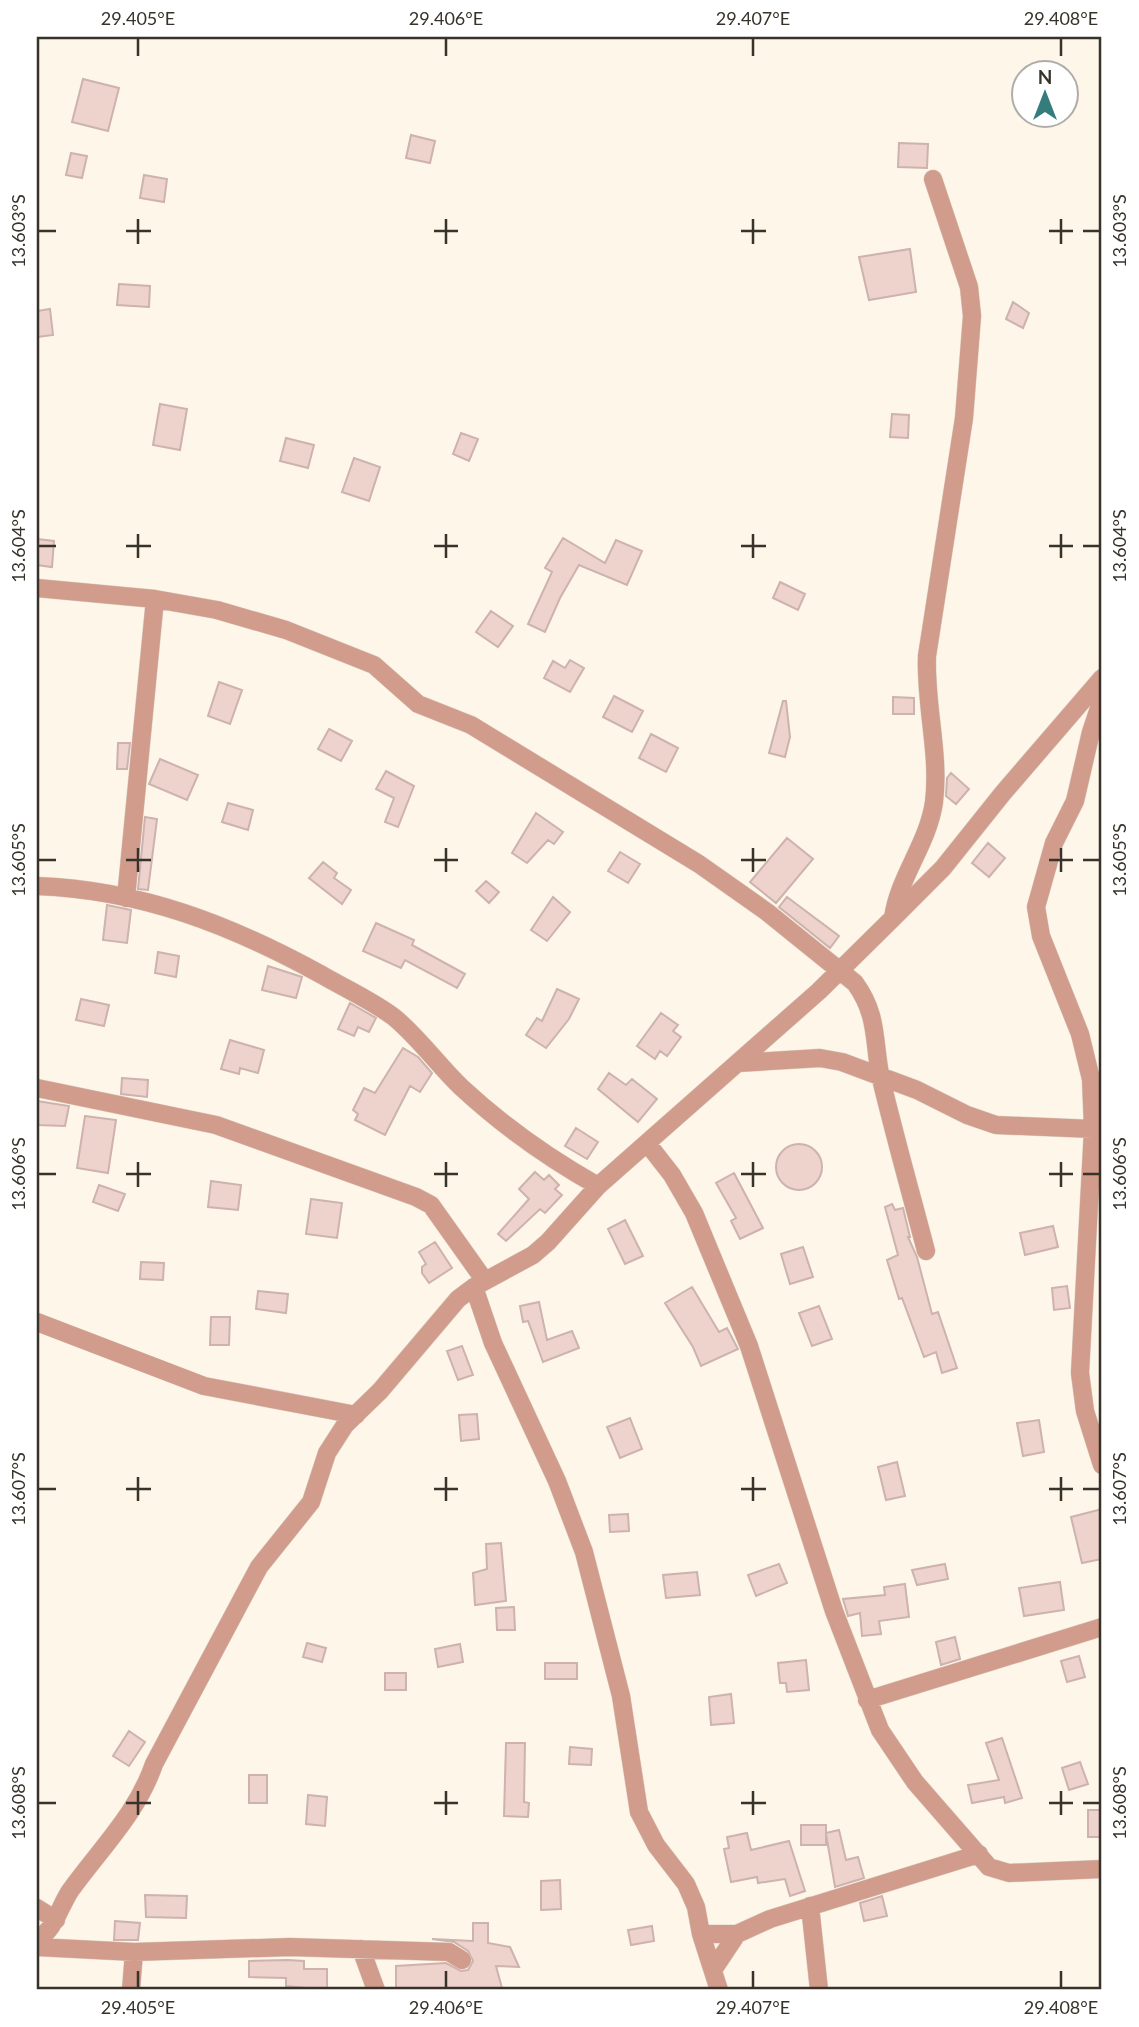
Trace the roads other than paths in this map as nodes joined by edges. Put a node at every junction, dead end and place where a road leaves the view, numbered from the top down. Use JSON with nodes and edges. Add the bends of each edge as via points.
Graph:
{"nodes":[{"id":1,"x":933,"y":179,"type":"dead end"},
{"id":2,"x":37,"y":588,"type":"edge"},
{"id":3,"x":155,"y":599,"type":"junction"},
{"id":4,"x":1102,"y":678,"type":"edge"},
{"id":5,"x":1102,"y":699,"type":"edge"},
{"id":6,"x":37,"y":886,"type":"edge"},
{"id":7,"x":126,"y":898,"type":"junction"},
{"id":8,"x":894,"y":918,"type":"junction"},
{"id":9,"x":838,"y":972,"type":"junction"},
{"id":10,"x":738,"y":1063,"type":"junction"},
{"id":11,"x":881,"y":1076,"type":"junction"},
{"id":12,"x":37,"y":1088,"type":"edge"},
{"id":13,"x":1093,"y":1129,"type":"junction"},
{"id":14,"x":647,"y":1143,"type":"junction"},
{"id":15,"x":598,"y":1186,"type":"junction"},
{"id":16,"x":1096,"y":1213,"type":"edge"},
{"id":17,"x":926,"y":1251,"type":"dead end"},
{"id":18,"x":479,"y":1284,"type":"junction"},
{"id":19,"x":37,"y":1322,"type":"edge"},
{"id":20,"x":356,"y":1415,"type":"junction"},
{"id":21,"x":1102,"y":1465,"type":"edge"},
{"id":22,"x":1102,"y":1627,"type":"edge"},
{"id":23,"x":867,"y":1700,"type":"junction"},
{"id":24,"x":979,"y":1854,"type":"junction"},
{"id":25,"x":1102,"y":1869,"type":"edge"},
{"id":26,"x":810,"y":1906,"type":"junction"},
{"id":27,"x":37,"y":1908,"type":"edge"},
{"id":28,"x":56,"y":1920,"type":"junction"},
{"id":29,"x":701,"y":1934,"type":"junction"},
{"id":30,"x":737,"y":1934,"type":"junction"},
{"id":31,"x":37,"y":1940,"type":"edge"},
{"id":32,"x":37,"y":1947,"type":"edge"},
{"id":33,"x":361,"y":1949,"type":"junction"},
{"id":34,"x":134,"y":1952,"type":"junction"},
{"id":35,"x":462,"y":1960,"type":"dead end"},
{"id":36,"x":713,"y":1970,"type":"junction"},
{"id":37,"x":131,"y":1990,"type":"edge"},
{"id":38,"x":376,"y":1990,"type":"edge"},
{"id":39,"x":719,"y":1990,"type":"edge"},
{"id":40,"x":819,"y":1990,"type":"edge"}],
"edges":[{"from":1,"to":8,"type":"street","via":[[970,287],[972,316],[964,418],[927,656],[934,802],[929,828],[899,888]]},
{"from":2,"to":3,"type":"street"},
{"from":3,"to":7,"type":"street"},
{"from":3,"to":9,"type":"street","via":[[217,610],[286,630],[374,665],[418,704],[471,725],[699,864]]},
{"from":4,"to":8,"type":"street","via":[[943,868]]},
{"from":5,"to":13,"type":"street","via":[[1075,801],[1054,843],[1037,907],[1041,936],[1087,1058]]},
{"from":6,"to":7,"type":"street"},
{"from":7,"to":15,"type":"street","via":[[216,922],[374,1004],[414,1035],[459,1085],[503,1124]]},
{"from":8,"to":9,"type":"street"},
{"from":9,"to":10,"type":"street"},
{"from":9,"to":11,"type":"street","via":[[855,983],[872,1011]]},
{"from":10,"to":11,"type":"street","via":[[820,1058]]},
{"from":10,"to":14,"type":"street"},
{"from":11,"to":13,"type":"street","via":[[996,1125]]},
{"from":11,"to":17,"type":"street"},
{"from":12,"to":18,"type":"street","via":[[216,1125],[416,1198],[431,1205]]},
{"from":13,"to":16,"type":"street"},
{"from":14,"to":15,"type":"street"},
{"from":14,"to":23,"type":"street","via":[[694,1213],[749,1346]]},
{"from":15,"to":18,"type":"street","via":[[533,1255]]},
{"from":16,"to":21,"type":"street","via":[[1080,1373],[1085,1410]]},
{"from":18,"to":20,"type":"street","via":[[440,1318]]},
{"from":18,"to":29,"type":"street","via":[[493,1343],[557,1481],[584,1552],[616,1673],[639,1812],[656,1845],[686,1884]]},
{"from":19,"to":20,"type":"street","via":[[204,1386]]},
{"from":20,"to":28,"type":"street","via":[[334,1439],[310,1502],[250,1583],[146,1787],[69,1894]]},
{"from":22,"to":23,"type":"street"},
{"from":23,"to":24,"type":"street","via":[[896,1758]]},
{"from":24,"to":25,"type":"street","via":[[989,1867],[1009,1873]]},
{"from":24,"to":26,"type":"street"},
{"from":26,"to":30,"type":"street"},
{"from":26,"to":40,"type":"street"},
{"from":27,"to":28,"type":"street"},
{"from":28,"to":31,"type":"street"},
{"from":29,"to":30,"type":"street"},
{"from":29,"to":36,"type":"street"},
{"from":30,"to":36,"type":"street"},
{"from":32,"to":34,"type":"street"},
{"from":33,"to":34,"type":"street"},
{"from":33,"to":35,"type":"street","via":[[449,1952]]},
{"from":33,"to":38,"type":"street"},
{"from":34,"to":37,"type":"street"},
{"from":36,"to":39,"type":"street"}]}
